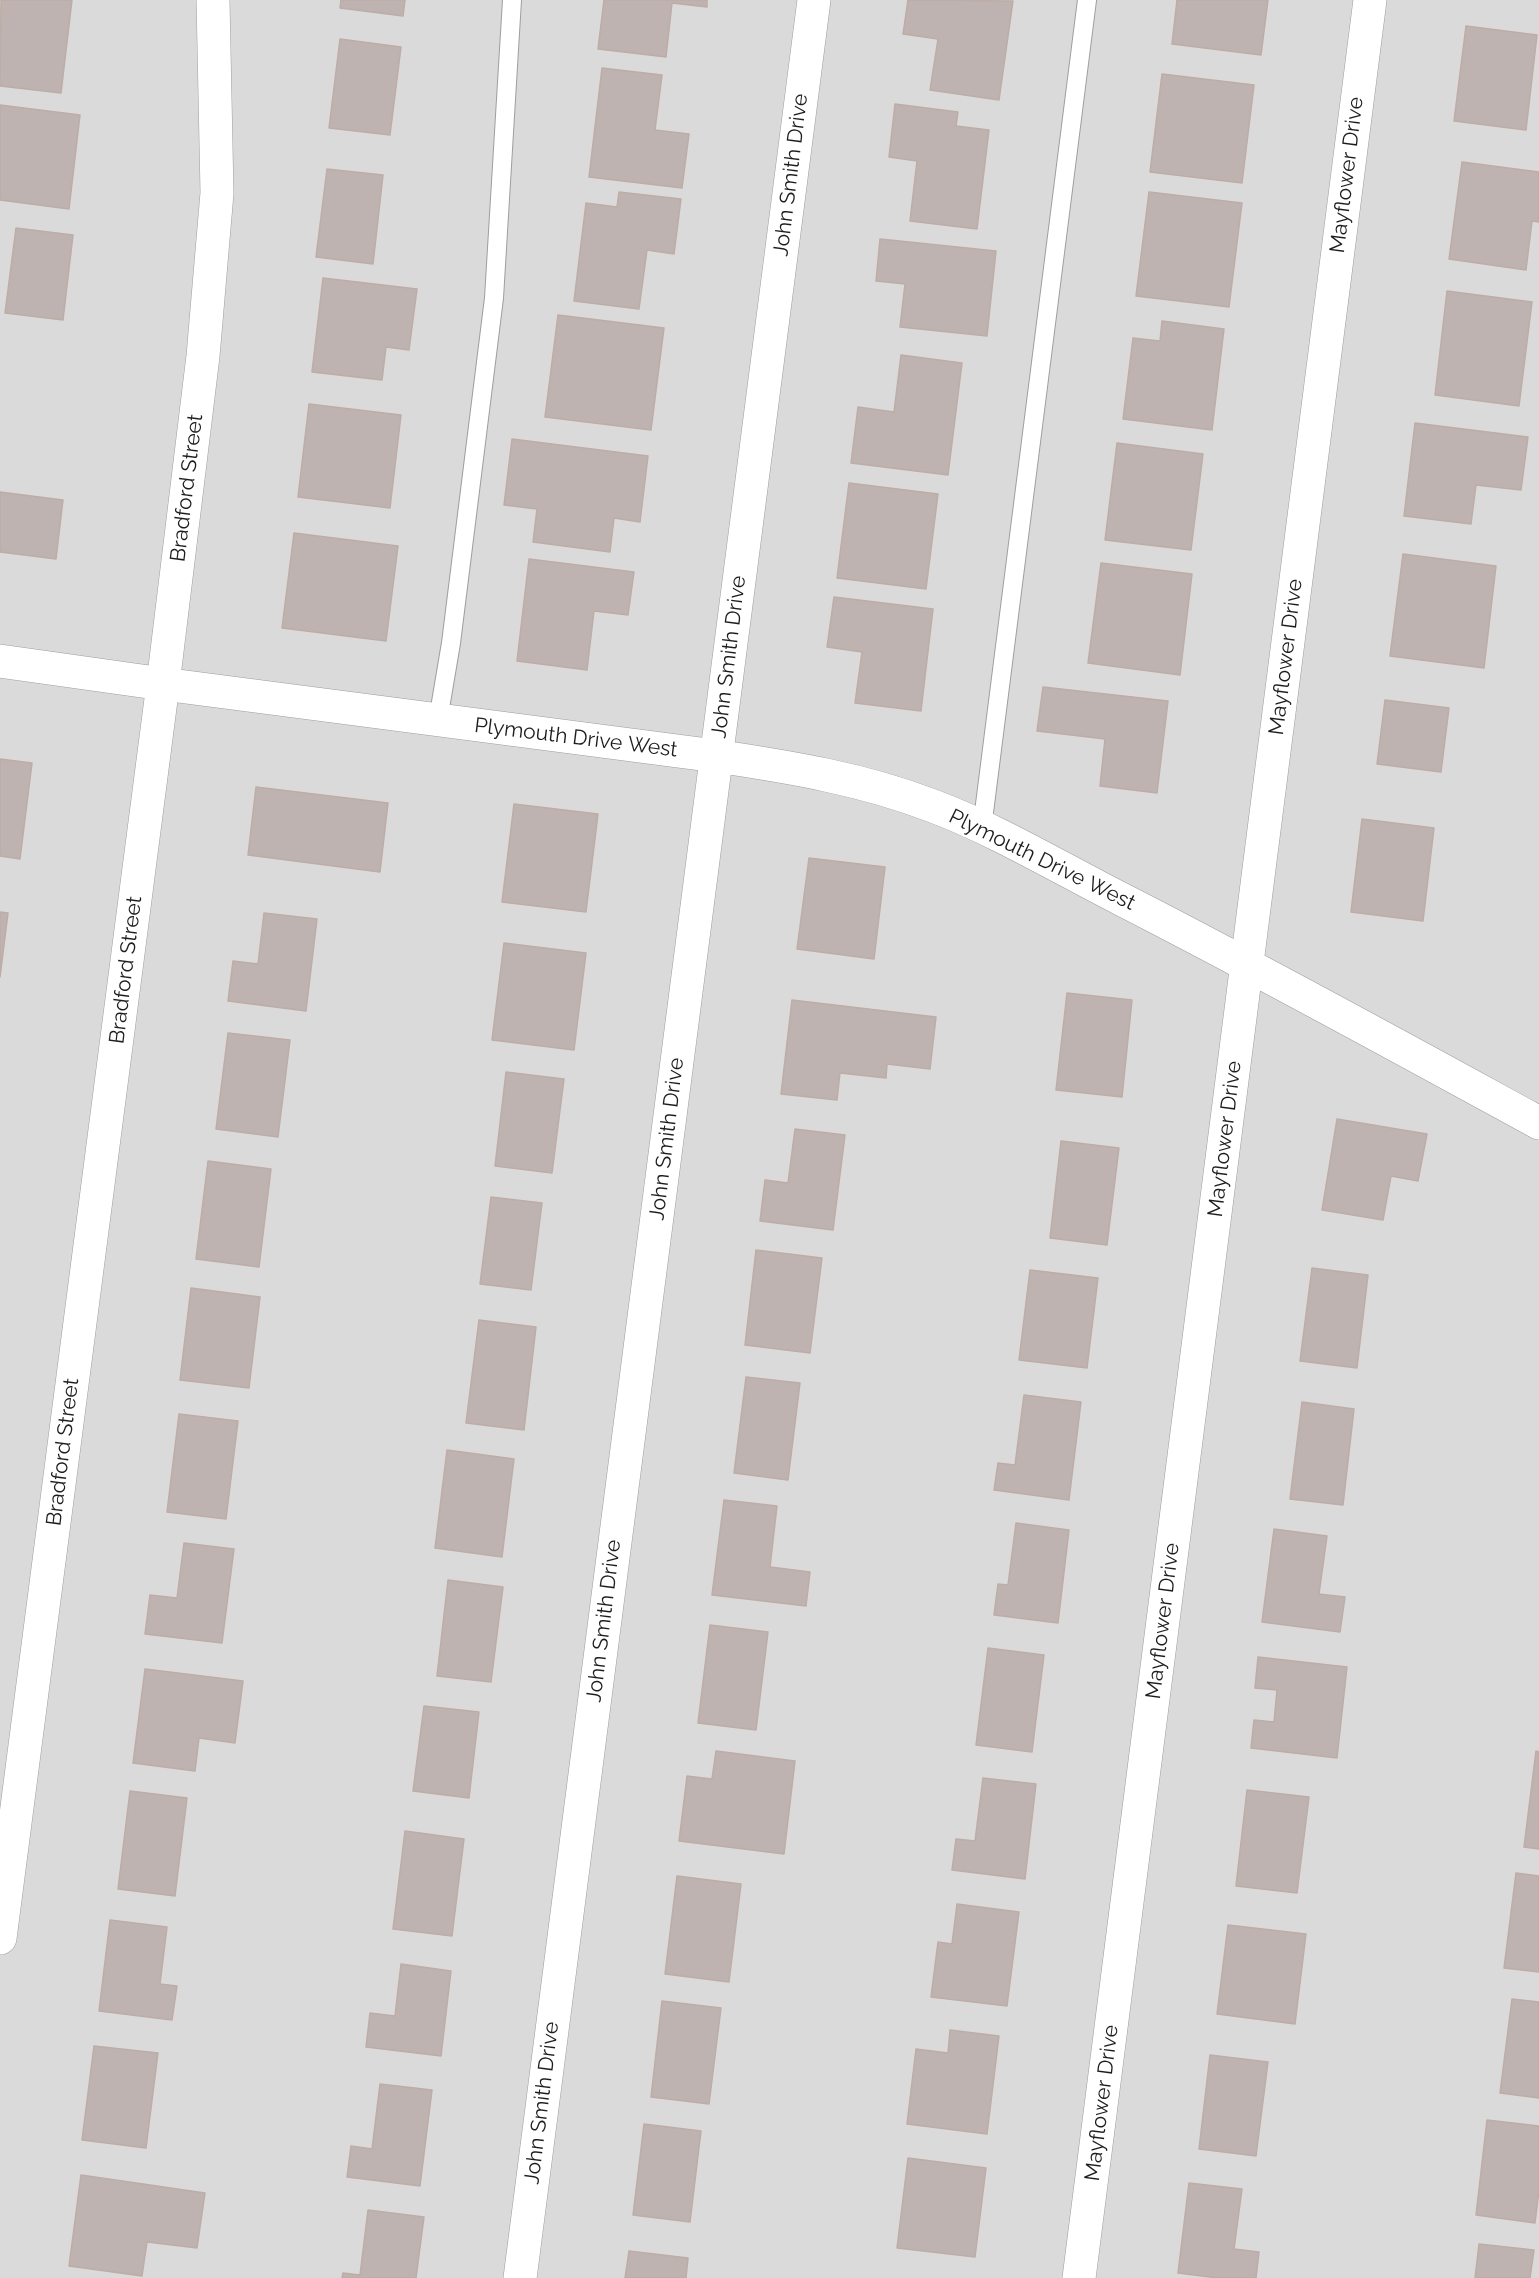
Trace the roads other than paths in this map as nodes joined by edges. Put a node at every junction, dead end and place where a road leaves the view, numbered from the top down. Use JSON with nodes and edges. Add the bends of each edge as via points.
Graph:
{"nodes":[{"id":1,"x":213,"y":0,"type":"edge"},
{"id":2,"x":512,"y":0,"type":"edge"},
{"id":3,"x":814,"y":0,"type":"edge"},
{"id":4,"x":1087,"y":0,"type":"edge"},
{"id":5,"x":1370,"y":0,"type":"edge"},
{"id":6,"x":0,"y":661,"type":"edge"},
{"id":7,"x":163,"y":684,"type":"junction"},
{"id":8,"x":438,"y":720,"type":"junction"},
{"id":9,"x":716,"y":756,"type":"junction"},
{"id":10,"x":982,"y":828,"type":"junction"},
{"id":11,"x":1247,"y":963,"type":"junction"},
{"id":12,"x":1539,"y":1123,"type":"edge"},
{"id":13,"x":0,"y":1938,"type":"edge"},
{"id":14,"x":520,"y":2278,"type":"edge"},
{"id":15,"x":1079,"y":2278,"type":"edge"}],
"edges":[{"from":1,"to":7,"type":"street","name":"Bradford Street","via":[[217,193],[203,356]]},
{"from":2,"to":8,"type":"lane","via":[[494,298]]},
{"from":3,"to":9,"type":"street","name":"John Smith Drive"},
{"from":4,"to":10,"type":"lane"},
{"from":5,"to":11,"type":"street","name":"Mayflower Drive"},
{"from":6,"to":7,"type":"street","name":"Plymouth Drive West"},
{"from":7,"to":8,"type":"street","name":"Plymouth Drive West"},
{"from":7,"to":13,"type":"street","name":"Bradford Street"},
{"from":8,"to":9,"type":"street","name":"Plymouth Drive West"},
{"from":9,"to":10,"type":"street","name":"Plymouth Drive West","via":[[840,777],[933,806]]},
{"from":9,"to":14,"type":"street","name":"John Smith Drive"},
{"from":10,"to":11,"type":"street","name":"Plymouth Drive West"},
{"from":11,"to":12,"type":"street","name":"Plymouth Drive West"},
{"from":11,"to":15,"type":"street","name":"Mayflower Drive"}]}
